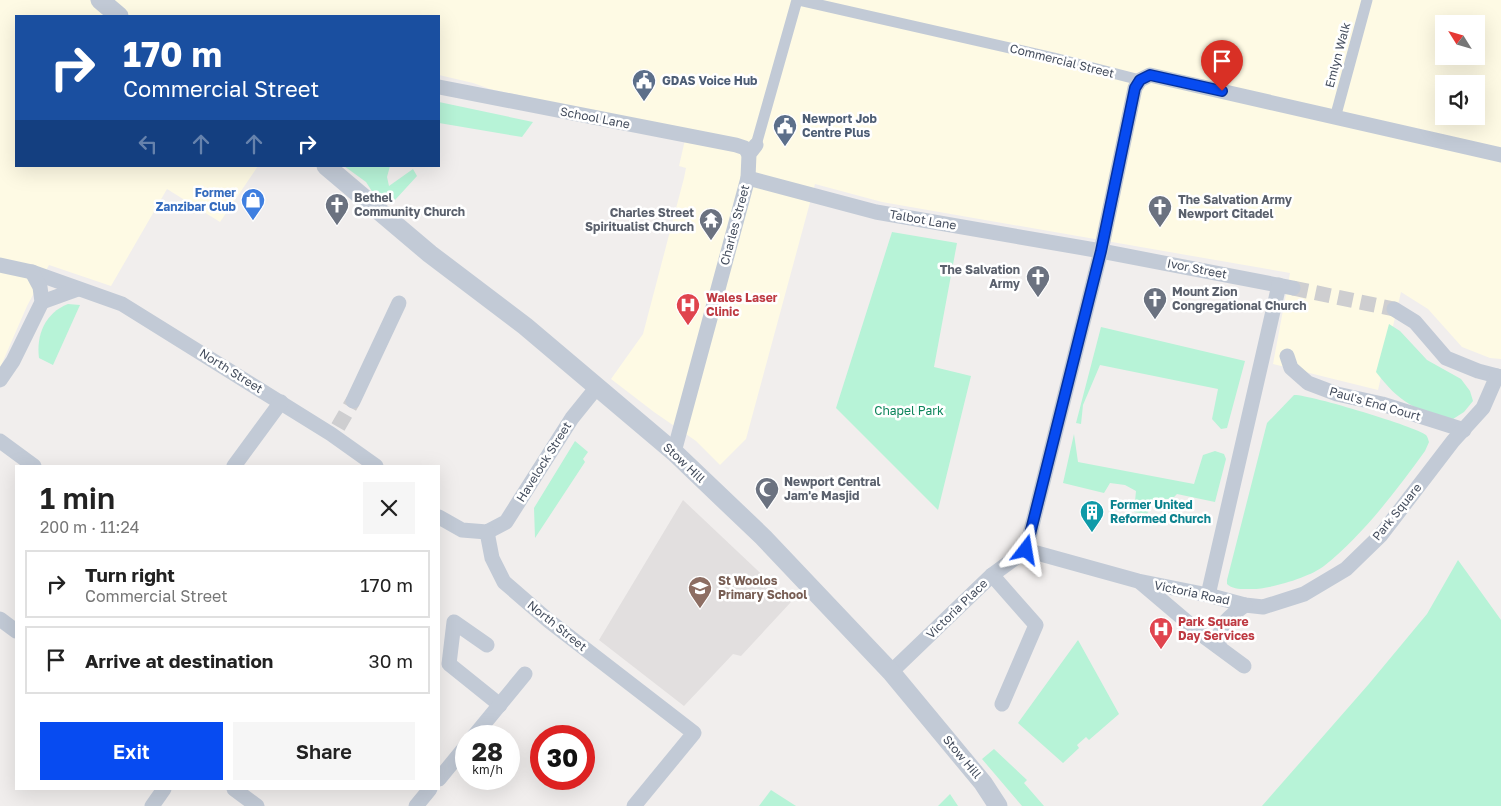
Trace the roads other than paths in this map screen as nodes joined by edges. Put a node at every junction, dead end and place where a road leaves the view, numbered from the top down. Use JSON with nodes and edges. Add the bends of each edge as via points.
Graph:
{"nodes":[{"id":1,"x":100,"y":0,"type":"edge"},
{"id":2,"x":797,"y":0,"type":"edge"},
{"id":3,"x":1367,"y":0,"type":"edge"},
{"id":4,"x":118,"y":15,"type":"edge"},
{"id":5,"x":1140,"y":80,"type":"junction"},
{"id":6,"x":440,"y":87,"type":"edge"},
{"id":7,"x":1335,"y":118,"type":"junction"},
{"id":8,"x":752,"y":149,"type":"junction"},
{"id":9,"x":1501,"y":155,"type":"edge"},
{"id":10,"x":327,"y":167,"type":"edge"},
{"id":11,"x":748,"y":178,"type":"junction"},
{"id":12,"x":1101,"y":251,"type":"junction"},
{"id":13,"x":0,"y":266,"type":"edge"},
{"id":14,"x":32,"y":272,"type":"junction"},
{"id":15,"x":78,"y":289,"type":"junction"},
{"id":16,"x":42,"y":302,"type":"junction"},
{"id":17,"x":399,"y":304,"type":"dead end"},
{"id":18,"x":1394,"y":309,"type":"tunnel mouth"},
{"id":19,"x":1292,"y":361,"type":"dead end"},
{"id":20,"x":1499,"y":377,"type":"edge"},
{"id":21,"x":0,"y":380,"type":"edge"},
{"id":22,"x":597,"y":387,"type":"junction"},
{"id":23,"x":353,"y":401,"type":"tunnel mouth"},
{"id":24,"x":281,"y":402,"type":"junction"},
{"id":25,"x":1464,"y":430,"type":"junction"},
{"id":26,"x":0,"y":441,"type":"edge"},
{"id":27,"x":674,"y":452,"type":"junction"},
{"id":28,"x":33,"y":465,"type":"edge"},
{"id":29,"x":235,"y":465,"type":"edge"},
{"id":30,"x":375,"y":465,"type":"edge"},
{"id":31,"x":440,"y":517,"type":"edge"},
{"id":32,"x":487,"y":532,"type":"junction"},
{"id":33,"x":1026,"y":550,"type":"junction"},
{"id":34,"x":992,"y":575,"type":"junction"},
{"id":35,"x":1138,"y":581,"type":"junction"},
{"id":36,"x":1208,"y":595,"type":"junction"},
{"id":37,"x":1245,"y":605,"type":"junction"},
{"id":38,"x":1263,"y":607,"type":"joint"},
{"id":39,"x":0,"y":619,"type":"edge"},
{"id":40,"x":15,"y":630,"type":"edge"},
{"id":41,"x":487,"y":645,"type":"dead end"},
{"id":42,"x":1219,"y":647,"type":"junction"},
{"id":43,"x":1244,"y":666,"type":"dead end"},
{"id":44,"x":891,"y":672,"type":"junction"},
{"id":45,"x":525,"y":674,"type":"dead end"},
{"id":46,"x":1002,"y":704,"type":"dead end"},
{"id":47,"x":500,"y":705,"type":"junction"},
{"id":48,"x":483,"y":725,"type":"edge"},
{"id":49,"x":455,"y":759,"type":"edge"},
{"id":50,"x":440,"y":777,"type":"edge"},
{"id":51,"x":163,"y":790,"type":"edge"},
{"id":52,"x":235,"y":790,"type":"edge"},
{"id":53,"x":429,"y":790,"type":"edge"},
{"id":54,"x":152,"y":806,"type":"edge"},
{"id":55,"x":257,"y":806,"type":"edge"},
{"id":56,"x":416,"y":806,"type":"edge"},
{"id":57,"x":634,"y":806,"type":"edge"},
{"id":58,"x":998,"y":806,"type":"edge"}],
"edges":[{"from":1,"to":4,"type":"street"},
{"from":2,"to":5,"type":"street","name":"Commercial Street"},
{"from":2,"to":8,"type":"street","name":"Charles Street"},
{"from":3,"to":7,"type":"street","name":"Emlyn Walk"},
{"from":5,"to":7,"type":"street","name":"Commercial Street","via":[[1150,75]]},
{"from":5,"to":12,"type":"street","via":[[1135,88]]},
{"from":6,"to":8,"type":"street","name":"School Lane"},
{"from":7,"to":9,"type":"street","name":"Commercial Street"},
{"from":8,"to":11,"type":"street","name":"Charles Street"},
{"from":10,"to":22,"type":"street","name":"Stow Hill"},
{"from":11,"to":12,"type":"street","name":"Talbot Lane","via":[[876,212]]},
{"from":11,"to":27,"type":"street","name":"Charles Street"},
{"from":12,"to":33,"type":"street"},
{"from":12,"to":36,"type":"street","name":"Ivor Street","via":[[1286,287]]},
{"from":13,"to":14,"type":"street","name":"North Street"},
{"from":14,"to":15,"type":"street","name":"North Street"},
{"from":14,"to":16,"type":"street","via":[[40,287]]},
{"from":15,"to":16,"type":"street"},
{"from":15,"to":24,"type":"street","name":"North Street","via":[[122,304]]},
{"from":16,"to":21,"type":"street"},
{"from":17,"to":23,"type":"street"},
{"from":18,"to":20,"type":"street","via":[[1414,322],[1446,358]]},
{"from":19,"to":25,"type":"street","name":"Paul's End Court","via":[[1308,383]]},
{"from":20,"to":25,"type":"street","name":"Park Square","via":[[1483,408]]},
{"from":22,"to":27,"type":"street","name":"Stow Hill"},
{"from":22,"to":32,"type":"street","name":"Havelock Street","via":[[572,418],[506,522]]},
{"from":24,"to":29,"type":"street"},
{"from":24,"to":30,"type":"street","name":"North Street","via":[[334,430]]},
{"from":25,"to":38,"type":"street","name":"Park Square","via":[[1381,535],[1346,569],[1304,594]]},
{"from":26,"to":28,"type":"street"},
{"from":27,"to":44,"type":"street","name":"Stow Hill","via":[[762,537]]},
{"from":31,"to":32,"type":"street","via":[[462,530]]},
{"from":32,"to":57,"type":"street","name":"North Street","via":[[492,558],[504,582],[694,733]]},
{"from":33,"to":34,"type":"street","name":"Victoria Place"},
{"from":33,"to":35,"type":"street","name":"Victoria Road"},
{"from":34,"to":44,"type":"street","name":"Victoria Place"},
{"from":34,"to":46,"type":"street","via":[[1036,625]]},
{"from":35,"to":36,"type":"street","name":"Victoria Road"},
{"from":35,"to":42,"type":"street","name":"Victoria Road"},
{"from":36,"to":37,"type":"street","name":"Victoria Road"},
{"from":37,"to":38,"type":"street","name":"Victoria Road"},
{"from":37,"to":42,"type":"street","name":"Victoria Road","via":[[1223,624]]},
{"from":39,"to":40,"type":"street"},
{"from":41,"to":47,"type":"street","via":[[454,622],[449,664]]},
{"from":42,"to":43,"type":"street","name":"Victoria Road"},
{"from":44,"to":58,"type":"street","name":"Stow Hill","via":[[983,783]]},
{"from":45,"to":47,"type":"street"},
{"from":47,"to":48,"type":"street"},
{"from":49,"to":50,"type":"street"},
{"from":51,"to":54,"type":"street"},
{"from":52,"to":55,"type":"street"},
{"from":53,"to":56,"type":"street"}]}
